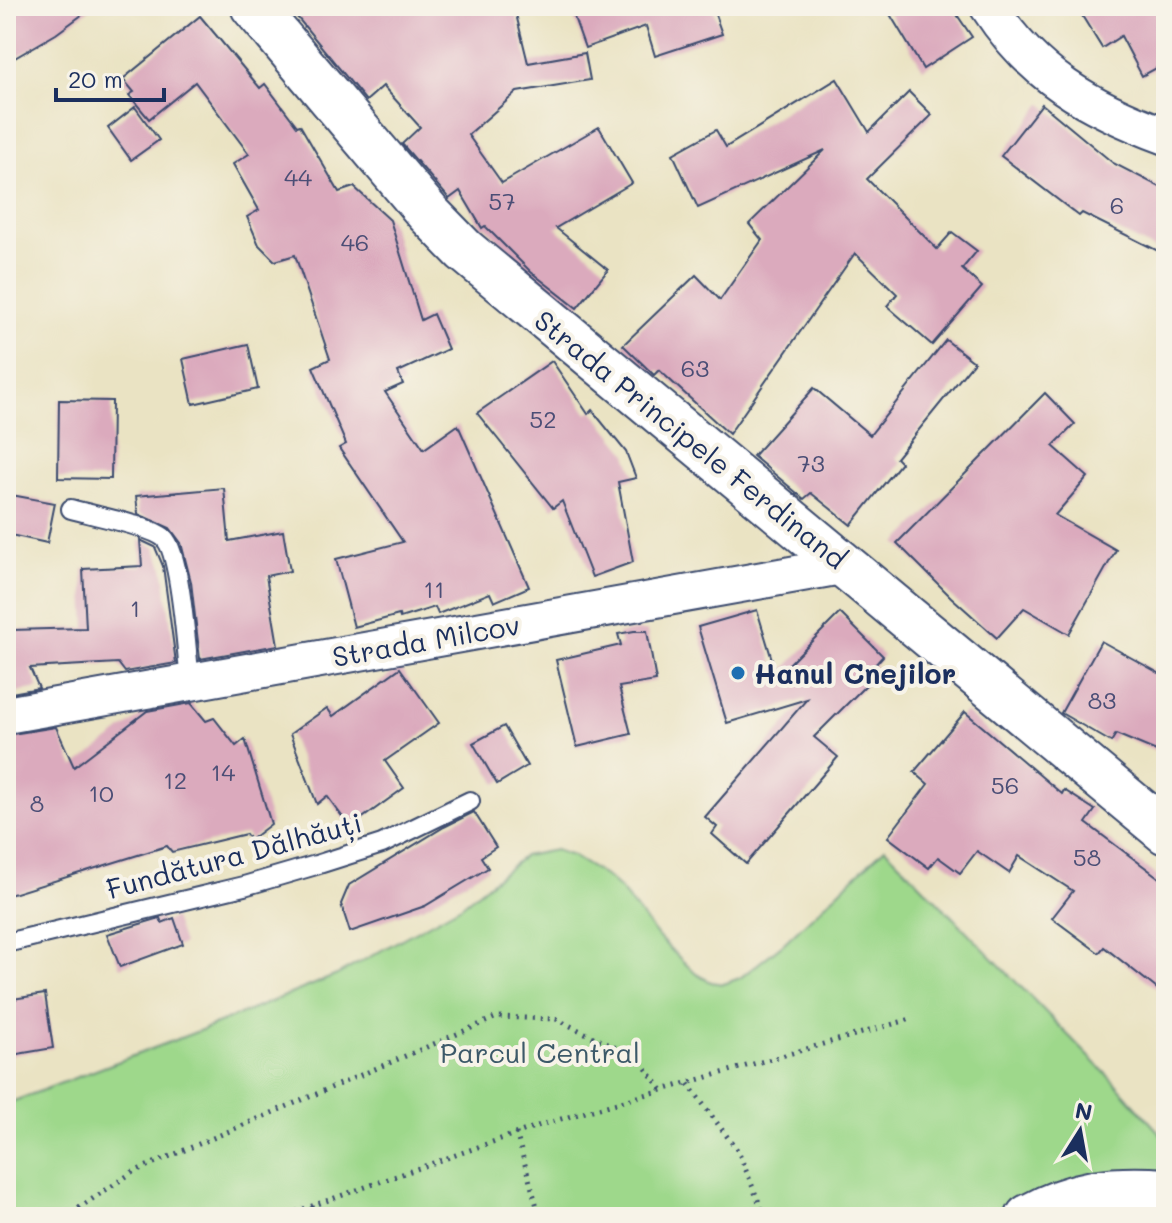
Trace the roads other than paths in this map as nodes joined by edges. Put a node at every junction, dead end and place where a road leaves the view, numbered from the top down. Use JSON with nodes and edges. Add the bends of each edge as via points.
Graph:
{"nodes":[{"id":1,"x":253,"y":6,"type":"edge"},
{"id":2,"x":988,"y":6,"type":"edge"},
{"id":3,"x":1166,"y":136,"type":"edge"},
{"id":4,"x":71,"y":509,"type":"dead end"},
{"id":5,"x":847,"y":565,"type":"junction"},
{"id":6,"x":190,"y":683,"type":"junction"},
{"id":7,"x":6,"y":715,"type":"edge"},
{"id":8,"x":470,"y":801,"type":"dead end"},
{"id":9,"x":1166,"y":832,"type":"edge"},
{"id":10,"x":6,"y":943,"type":"edge"},
{"id":11,"x":1166,"y":1191,"type":"edge"},
{"id":12,"x":1028,"y":1217,"type":"edge"}],
"edges":[{"from":1,"to":5,"type":"street","name":"Strada Principele Ferdinand","via":[[464,250]]},
{"from":2,"to":3,"type":"street","via":[[1003,30],[1065,88],[1099,109]]},
{"from":4,"to":6,"type":"lane","via":[[156,532],[169,543]]},
{"from":5,"to":6,"type":"street","name":"Strada Milcov"},
{"from":5,"to":9,"type":"street","name":"Strada Principele Ferdinand"},
{"from":6,"to":7,"type":"street","name":"Strada Milcov"},
{"from":8,"to":10,"type":"lane","name":"Fundătura Dălhăuți","via":[[382,844],[316,865]]},
{"from":11,"to":12,"type":"street","via":[[1091,1192]]}]}
